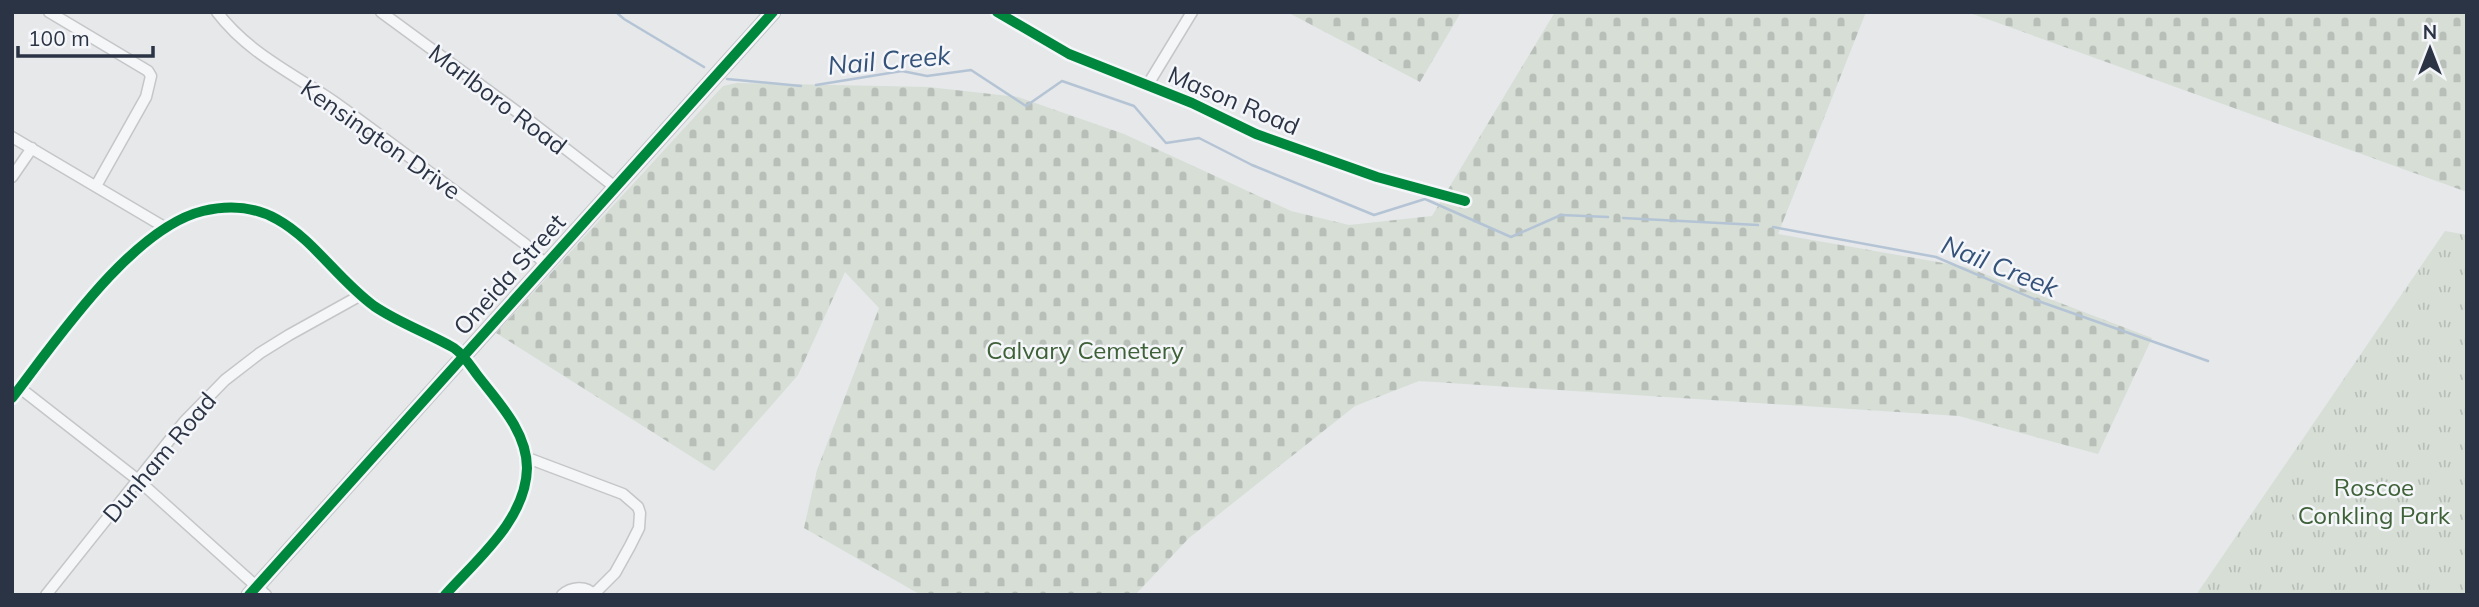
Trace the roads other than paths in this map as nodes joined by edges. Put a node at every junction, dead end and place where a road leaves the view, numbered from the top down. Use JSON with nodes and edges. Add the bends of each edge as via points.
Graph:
{"nodes":[{"id":1,"x":49,"y":12,"type":"edge"},
{"id":2,"x":217,"y":12,"type":"edge"},
{"id":3,"x":381,"y":12,"type":"edge"},
{"id":4,"x":773,"y":12,"type":"edge"},
{"id":5,"x":997,"y":12,"type":"edge"},
{"id":6,"x":1192,"y":12,"type":"edge"},
{"id":7,"x":1147,"y":86,"type":"junction"},
{"id":8,"x":12,"y":137,"type":"edge"},
{"id":9,"x":32,"y":148,"type":"junction"},
{"id":10,"x":12,"y":177,"type":"edge"},
{"id":11,"x":96,"y":186,"type":"junction"},
{"id":12,"x":615,"y":187,"type":"junction"},
{"id":13,"x":1465,"y":201,"type":"dead end"},
{"id":14,"x":166,"y":228,"type":"junction"},
{"id":15,"x":546,"y":265,"type":"junction"},
{"id":16,"x":362,"y":295,"type":"junction"},
{"id":17,"x":463,"y":357,"type":"junction"},
{"id":18,"x":20,"y":388,"type":"junction"},
{"id":19,"x":12,"y":398,"type":"edge"},
{"id":20,"x":525,"y":457,"type":"junction"},
{"id":21,"x":138,"y":480,"type":"junction"},
{"id":22,"x":258,"y":592,"type":"edge"},
{"id":23,"x":46,"y":595,"type":"edge"},
{"id":24,"x":445,"y":595,"type":"edge"},
{"id":25,"x":562,"y":595,"type":"edge"},
{"id":26,"x":594,"y":595,"type":"edge"}],
"edges":[{"from":1,"to":11,"type":"street","via":[[148,71],[151,79],[146,97]]},
{"from":2,"to":15,"type":"street","name":"Kensington Drive","via":[[255,52],[334,102],[525,244]]},
{"from":3,"to":12,"type":"street","name":"Marlboro Road"},
{"from":4,"to":12,"type":"street","name":"Oneida Street"},
{"from":5,"to":7,"type":"street","name":"Mason Road","via":[[1069,54]]},
{"from":6,"to":7,"type":"street"},
{"from":7,"to":13,"type":"street","name":"Mason Road","via":[[1306,153]]},
{"from":8,"to":9,"type":"street"},
{"from":9,"to":10,"type":"street"},
{"from":9,"to":11,"type":"street"},
{"from":11,"to":14,"type":"street"},
{"from":12,"to":15,"type":"street","name":"Oneida Street"},
{"from":14,"to":16,"type":"street","via":[[201,211],[256,211],[307,240]]},
{"from":14,"to":18,"type":"street","via":[[106,280]]},
{"from":15,"to":17,"type":"street","name":"Oneida Street"},
{"from":16,"to":17,"type":"street"},
{"from":16,"to":21,"type":"street","name":"Dunham Road","via":[[289,335],[225,380]]},
{"from":17,"to":20,"type":"street","via":[[507,412]]},
{"from":17,"to":22,"type":"street","name":"Oneida Street"},
{"from":18,"to":19,"type":"street"},
{"from":18,"to":21,"type":"street"},
{"from":20,"to":24,"type":"street","via":[[525,483],[513,515]]},
{"from":20,"to":26,"type":"street","via":[[623,494],[638,507],[639,528],[615,573]]},
{"from":21,"to":22,"type":"street"},
{"from":21,"to":23,"type":"street","name":"Dunham Road"},
{"from":25,"to":26,"type":"street","via":[[581,588]]}]}
